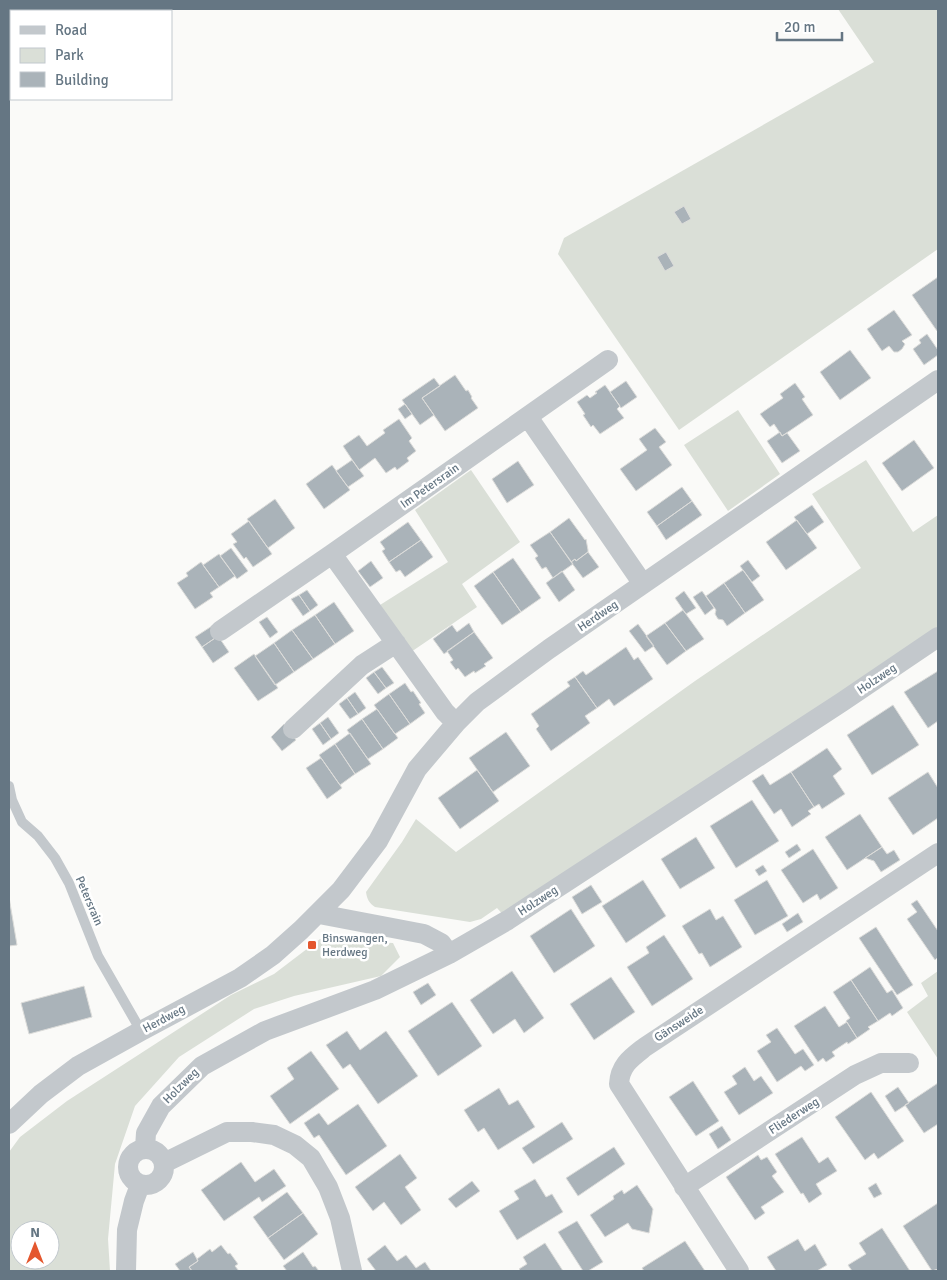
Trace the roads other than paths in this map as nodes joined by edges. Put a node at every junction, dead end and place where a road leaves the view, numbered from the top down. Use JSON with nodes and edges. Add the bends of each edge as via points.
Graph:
{"nodes":[{"id":1,"x":608,"y":360,"type":"dead end"},
{"id":2,"x":938,"y":380,"type":"edge"},
{"id":3,"x":528,"y":417,"type":"junction"},
{"id":4,"x":332,"y":554,"type":"junction"},
{"id":5,"x":643,"y":584,"type":"junction"},
{"id":6,"x":220,"y":631,"type":"dead end"},
{"id":7,"x":938,"y":637,"type":"edge"},
{"id":8,"x":396,"y":643,"type":"junction"},
{"id":9,"x":456,"y":723,"type":"junction"},
{"id":10,"x":293,"y":729,"type":"dead end"},
{"id":11,"x":9,"y":786,"type":"edge"},
{"id":12,"x":938,"y":853,"type":"edge"},
{"id":13,"x":319,"y":914,"type":"junction"},
{"id":14,"x":449,"y":954,"type":"junction"},
{"id":15,"x":141,"y":1031,"type":"junction"},
{"id":16,"x":909,"y":1063,"type":"dead end"},
{"id":17,"x":9,"y":1124,"type":"edge"},
{"id":18,"x":145,"y":1148,"type":"junction"},
{"id":19,"x":164,"y":1163,"type":"junction"},
{"id":20,"x":140,"y":1185,"type":"junction"},
{"id":21,"x":684,"y":1187,"type":"junction"},
{"id":22,"x":126,"y":1271,"type":"edge"},
{"id":23,"x":352,"y":1271,"type":"edge"},
{"id":24,"x":739,"y":1271,"type":"edge"}],
"edges":[{"from":1,"to":3,"type":"street","name":"Im Petersrain"},
{"from":2,"to":5,"type":"street","name":"Herdweg"},
{"from":3,"to":4,"type":"street","name":"Im Petersrain"},
{"from":3,"to":5,"type":"street"},
{"from":4,"to":6,"type":"street","name":"Im Petersrain"},
{"from":4,"to":8,"type":"street"},
{"from":5,"to":9,"type":"street","name":"Herdweg","via":[[477,702]]},
{"from":7,"to":14,"type":"street","name":"Holzweg","via":[[523,911]]},
{"from":8,"to":9,"type":"street"},
{"from":8,"to":10,"type":"street","via":[[362,665]]},
{"from":9,"to":13,"type":"street","name":"Herdweg","via":[[417,769],[378,841]]},
{"from":11,"to":15,"type":"lane","name":"Petersrain","via":[[22,822],[55,858],[69,883],[98,956]]},
{"from":12,"to":21,"type":"street","name":"Gänsweide","via":[[628,1060],[619,1074],[618,1084]]},
{"from":13,"to":14,"type":"street","via":[[424,934],[442,943]]},
{"from":13,"to":15,"type":"street","name":"Herdweg","via":[[273,955],[240,978]]},
{"from":14,"to":18,"type":"street","name":"Holzweg","via":[[375,990],[265,1031],[202,1066],[161,1106],[146,1133]]},
{"from":15,"to":17,"type":"street","name":"Herdweg","via":[[78,1066]]},
{"from":16,"to":21,"type":"street","name":"Fliederweg","via":[[881,1063],[855,1075]]},
{"from":18,"to":19,"type":"street","via":[[154,1150]]},
{"from":18,"to":20,"type":"street","via":[[130,1156],[127,1165],[128,1174]]},
{"from":19,"to":20,"type":"street","via":[[162,1176],[156,1182]]},
{"from":19,"to":23,"type":"street","via":[[227,1132],[274,1135],[294,1145],[311,1158],[328,1187],[340,1218]]},
{"from":20,"to":22,"type":"street","via":[[128,1230]]},
{"from":21,"to":24,"type":"street","name":"Gänsweide"}]}
